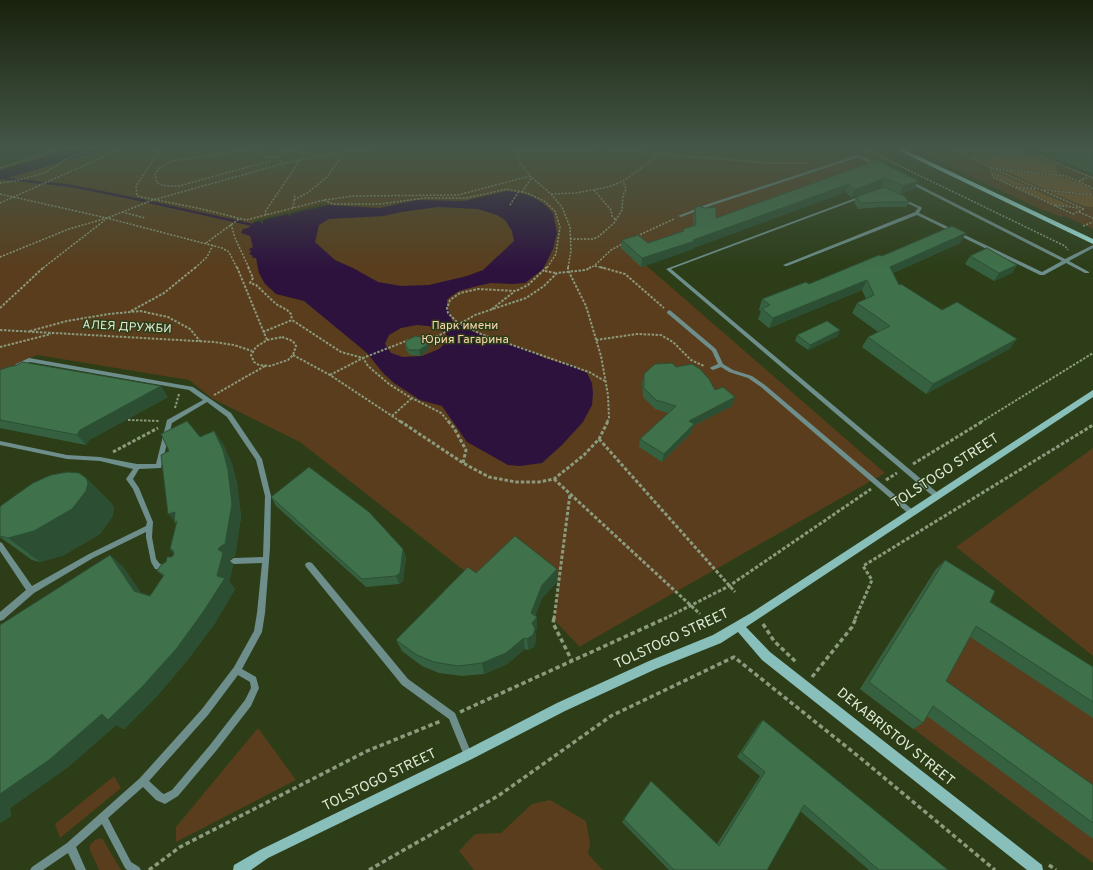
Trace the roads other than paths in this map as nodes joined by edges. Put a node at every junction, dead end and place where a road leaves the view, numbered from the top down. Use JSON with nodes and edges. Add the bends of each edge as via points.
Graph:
{"nodes":[{"id":1,"x":759,"y":189,"type":"edge"},
{"id":2,"x":922,"y":189,"type":"edge"},
{"id":3,"x":981,"y":189,"type":"edge"},
{"id":4,"x":867,"y":195,"type":"edge"},
{"id":5,"x":895,"y":195,"type":"edge"},
{"id":6,"x":917,"y":212,"type":"junction"},
{"id":7,"x":680,"y":216,"type":"road end"},
{"id":8,"x":1093,"y":242,"type":"edge"},
{"id":9,"x":1093,"y":246,"type":"edge"},
{"id":10,"x":1066,"y":261,"type":"junction"},
{"id":11,"x":785,"y":265,"type":"dead end"},
{"id":12,"x":1086,"y":272,"type":"dead end"},
{"id":13,"x":669,"y":312,"type":"road end"},
{"id":14,"x":721,"y":365,"type":"junction"},
{"id":15,"x":12,"y":368,"type":"edge"},
{"id":16,"x":713,"y":368,"type":"road end"},
{"id":17,"x":1093,"y":393,"type":"edge"},
{"id":18,"x":207,"y":400,"type":"junction"},
{"id":19,"x":0,"y":443,"type":"edge"},
{"id":20,"x":137,"y":467,"type":"junction"},
{"id":21,"x":937,"y":496,"type":"junction"},
{"id":22,"x":912,"y":513,"type":"junction"},
{"id":23,"x":150,"y":526,"type":"junction"},
{"id":24,"x":0,"y":545,"type":"edge"},
{"id":25,"x":266,"y":560,"type":"junction"},
{"id":26,"x":234,"y":561,"type":"dead end"},
{"id":27,"x":309,"y":565,"type":"dead end"},
{"id":28,"x":173,"y":567,"type":"edge"},
{"id":29,"x":31,"y":591,"type":"junction"},
{"id":30,"x":0,"y":617,"type":"edge"},
{"id":31,"x":739,"y":626,"type":"junction"},
{"id":32,"x":236,"y":670,"type":"junction"},
{"id":33,"x":468,"y":755,"type":"junction"},
{"id":34,"x":143,"y":781,"type":"junction"},
{"id":35,"x":104,"y":817,"type":"junction"},
{"id":36,"x":70,"y":846,"type":"junction"},
{"id":37,"x":35,"y":870,"type":"edge"},
{"id":38,"x":80,"y":870,"type":"edge"},
{"id":39,"x":136,"y":870,"type":"edge"},
{"id":40,"x":239,"y":870,"type":"edge"},
{"id":41,"x":1037,"y":870,"type":"edge"}],
"edges":[{"from":1,"to":7,"type":"lane"},
{"from":2,"to":10,"type":"lane"},
{"from":3,"to":8,"type":"main road"},
{"from":4,"to":21,"type":"lane","via":[[668,269]]},
{"from":5,"to":6,"type":"lane","via":[[920,208]]},
{"from":6,"to":10,"type":"lane","via":[[1042,274]]},
{"from":6,"to":11,"type":"lane"},
{"from":9,"to":10,"type":"lane"},
{"from":10,"to":12,"type":"lane"},
{"from":13,"to":14,"type":"lane","via":[[714,350]]},
{"from":14,"to":16,"type":"lane"},
{"from":14,"to":22,"type":"lane","via":[[750,377],[763,386]]},
{"from":15,"to":18,"type":"lane","via":[[29,360],[191,388]]},
{"from":17,"to":21,"type":"main road","name":"TOLSTOGO STREET"},
{"from":18,"to":20,"type":"lane","via":[[169,422],[159,466]]},
{"from":18,"to":25,"type":"lane","via":[[229,415],[259,459],[268,496]]},
{"from":19,"to":20,"type":"lane","via":[[67,457],[100,459]]},
{"from":20,"to":23,"type":"lane","via":[[130,479]]},
{"from":21,"to":22,"type":"main road","name":"TOLSTOGO STREET"},
{"from":22,"to":31,"type":"main road","name":"TOLSTOGO STREET"},
{"from":23,"to":28,"type":"lane","via":[[149,538],[153,560],[158,567]]},
{"from":23,"to":29,"type":"lane"},
{"from":24,"to":29,"type":"lane"},
{"from":25,"to":26,"type":"lane"},
{"from":25,"to":32,"type":"lane","via":[[258,632]]},
{"from":27,"to":33,"type":"lane","via":[[405,682],[452,716]]},
{"from":29,"to":30,"type":"lane"},
{"from":31,"to":33,"type":"main road","name":"TOLSTOGO STREET","via":[[717,639],[652,665],[561,707]]},
{"from":31,"to":41,"type":"main road","name":"DEKABRISTOV STREET","via":[[766,656]]},
{"from":32,"to":34,"type":"lane","via":[[205,712]]},
{"from":32,"to":34,"type":"lane","via":[[253,680],[255,688],[248,703],[213,748],[175,793],[165,799],[159,797]]},
{"from":33,"to":40,"type":"main road","name":"TOLSTOGO STREET","via":[[264,854]]},
{"from":34,"to":35,"type":"lane"},
{"from":35,"to":36,"type":"lane"},
{"from":35,"to":39,"type":"lane","via":[[128,865]]},
{"from":36,"to":37,"type":"lane"},
{"from":36,"to":38,"type":"lane"}]}
